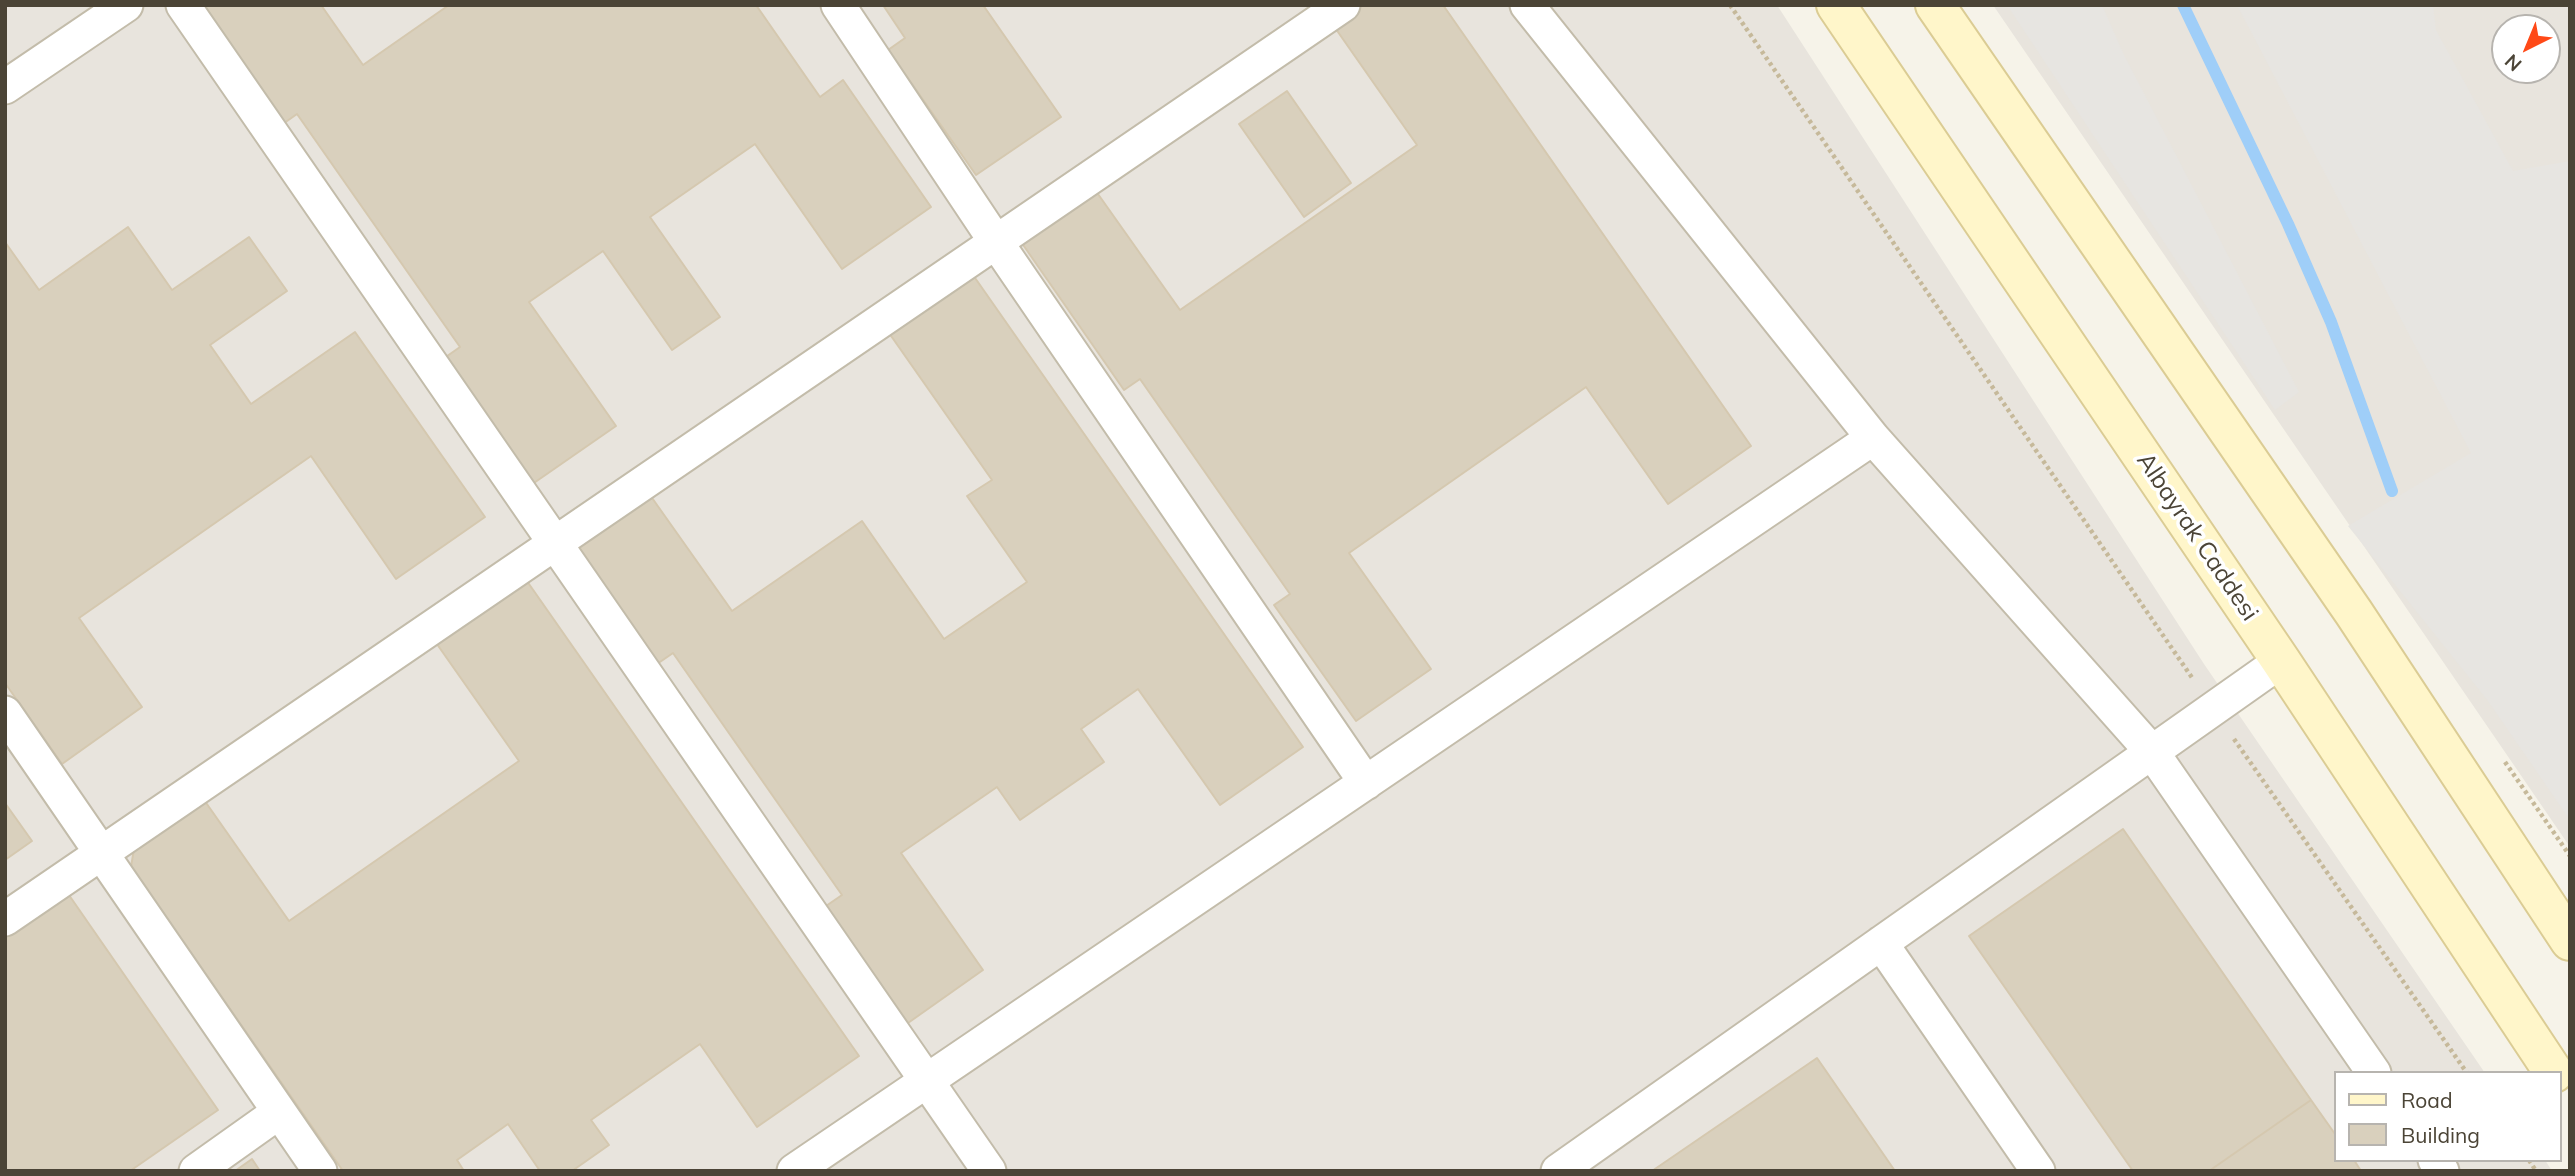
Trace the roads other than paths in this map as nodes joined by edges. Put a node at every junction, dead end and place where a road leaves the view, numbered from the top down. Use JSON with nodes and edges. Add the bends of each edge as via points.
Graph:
{"nodes":[{"id":1,"x":126,"y":5,"type":"edge"},
{"id":2,"x":183,"y":5,"type":"edge"},
{"id":3,"x":838,"y":5,"type":"edge"},
{"id":4,"x":1343,"y":5,"type":"edge"},
{"id":5,"x":1527,"y":5,"type":"edge"},
{"id":6,"x":1836,"y":5,"type":"edge"},
{"id":7,"x":1936,"y":5,"type":"edge"},
{"id":8,"x":5,"y":87,"type":"edge"},
{"id":9,"x":996,"y":242,"type":"junction"},
{"id":10,"x":1873,"y":438,"type":"junction"},
{"id":11,"x":555,"y":544,"type":"junction"},
{"id":12,"x":2281,"y":660,"type":"junction"},
{"id":13,"x":5,"y":713,"type":"edge"},
{"id":14,"x":2152,"y":751,"type":"junction"},
{"id":15,"x":1366,"y":783,"type":"junction"},
{"id":16,"x":102,"y":853,"type":"junction"},
{"id":17,"x":5,"y":919,"type":"edge"},
{"id":18,"x":2570,"y":941,"type":"edge"},
{"id":19,"x":1881,"y":943,"type":"junction"},
{"id":20,"x":2373,"y":1071,"type":"edge"},
{"id":21,"x":2553,"y":1071,"type":"edge"},
{"id":22,"x":927,"y":1081,"type":"junction"},
{"id":23,"x":279,"y":1112,"type":"junction"},
{"id":24,"x":196,"y":1171,"type":"edge"},
{"id":25,"x":320,"y":1171,"type":"edge"},
{"id":26,"x":794,"y":1171,"type":"edge"},
{"id":27,"x":989,"y":1171,"type":"edge"},
{"id":28,"x":1558,"y":1171,"type":"edge"},
{"id":29,"x":2038,"y":1171,"type":"edge"}],
"edges":[{"from":1,"to":8,"type":"street"},
{"from":2,"to":11,"type":"street"},
{"from":3,"to":9,"type":"street"},
{"from":4,"to":9,"type":"street"},
{"from":5,"to":10,"type":"street"},
{"from":6,"to":12,"type":"main road","name":"Albayrak Caddesi"},
{"from":7,"to":18,"type":"main road","via":[[2354,613]]},
{"from":9,"to":11,"type":"street"},
{"from":9,"to":15,"type":"street"},
{"from":10,"to":14,"type":"street"},
{"from":10,"to":15,"type":"street"},
{"from":11,"to":16,"type":"street"},
{"from":11,"to":22,"type":"street"},
{"from":12,"to":14,"type":"street"},
{"from":12,"to":21,"type":"main road","name":"Albayrak Caddesi"},
{"from":13,"to":16,"type":"street"},
{"from":14,"to":19,"type":"street"},
{"from":14,"to":20,"type":"street"},
{"from":15,"to":22,"type":"street"},
{"from":16,"to":17,"type":"street"},
{"from":16,"to":23,"type":"street"},
{"from":19,"to":28,"type":"street"},
{"from":19,"to":29,"type":"street"},
{"from":22,"to":26,"type":"street"},
{"from":22,"to":27,"type":"street"},
{"from":23,"to":24,"type":"street"},
{"from":23,"to":25,"type":"street"}]}
